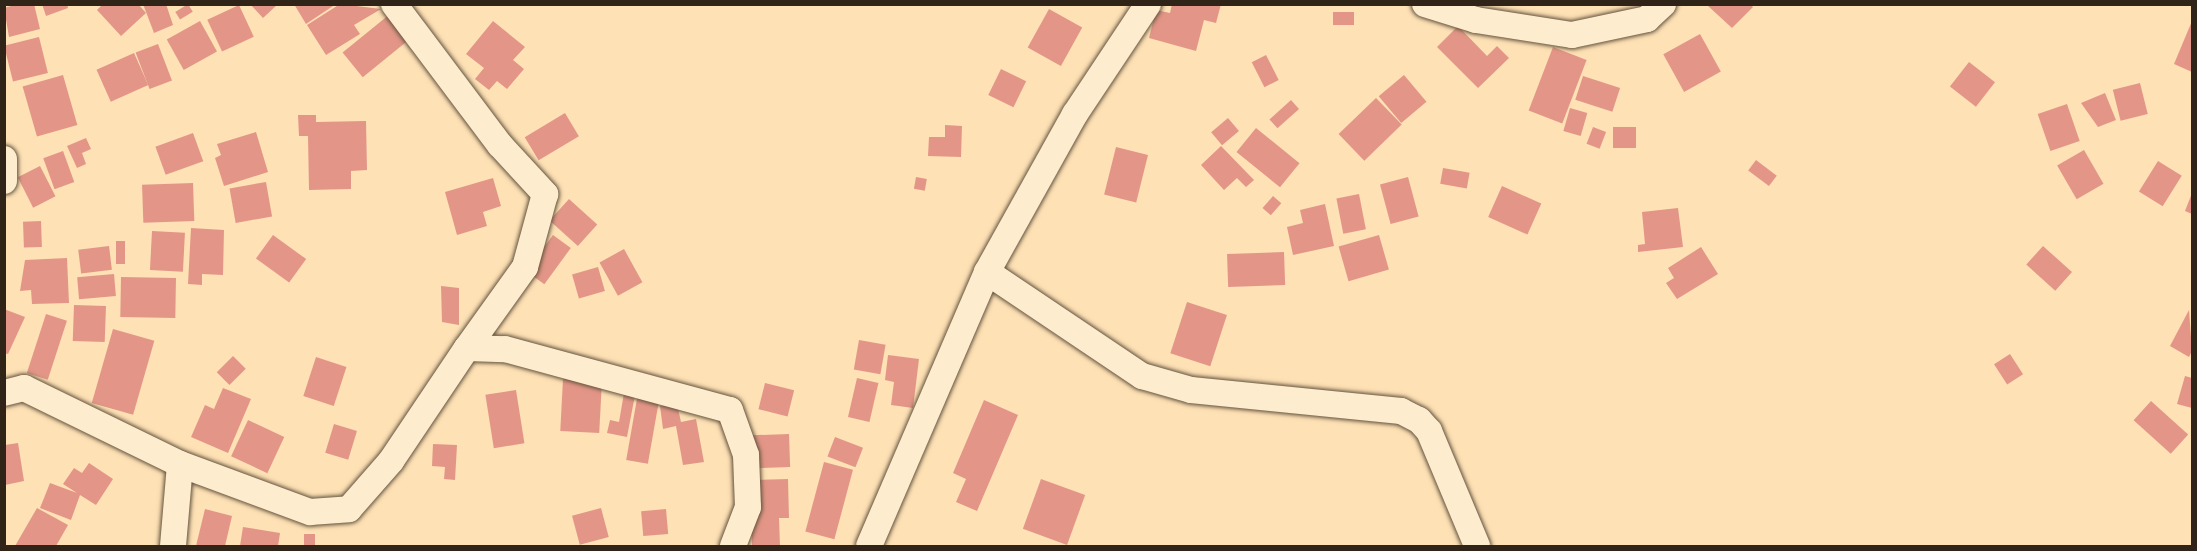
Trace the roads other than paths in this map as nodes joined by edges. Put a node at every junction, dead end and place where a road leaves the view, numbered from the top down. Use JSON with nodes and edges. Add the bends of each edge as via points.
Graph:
{"nodes":[{"id":1,"x":394,"y":4,"type":"edge"},
{"id":2,"x":1148,"y":4,"type":"edge"},
{"id":3,"x":1425,"y":4,"type":"edge"},
{"id":4,"x":1663,"y":4,"type":"edge"},
{"id":5,"x":4,"y":159,"type":"edge"},
{"id":6,"x":4,"y":181,"type":"edge"},
{"id":7,"x":987,"y":272,"type":"junction"},
{"id":8,"x":467,"y":348,"type":"junction"},
{"id":9,"x":4,"y":370,"type":"edge"},
{"id":10,"x":14,"y":390,"type":"edge"},
{"id":11,"x":180,"y":464,"type":"junction"},
{"id":12,"x":173,"y":546,"type":"edge"},
{"id":13,"x":734,"y":546,"type":"edge"},
{"id":14,"x":869,"y":546,"type":"edge"},
{"id":15,"x":1477,"y":546,"type":"edge"}],
"edges":[{"from":1,"to":8,"type":"street","via":[[500,145],[544,194],[525,267]]},
{"from":2,"to":7,"type":"street","via":[[1075,114]]},
{"from":3,"to":4,"type":"street","via":[[1476,20],[1572,35],[1647,19]]},
{"from":5,"to":6,"type":"street"},
{"from":7,"to":14,"type":"street"},
{"from":7,"to":15,"type":"street","via":[[1142,376],[1191,390],[1401,411],[1419,420],[1429,431]]},
{"from":8,"to":11,"type":"street","via":[[391,461],[349,509],[310,512]]},
{"from":8,"to":13,"type":"street","via":[[505,349],[730,411],[746,455],[748,507]]},
{"from":9,"to":10,"type":"street"},
{"from":10,"to":11,"type":"street"},
{"from":11,"to":12,"type":"street"}]}
